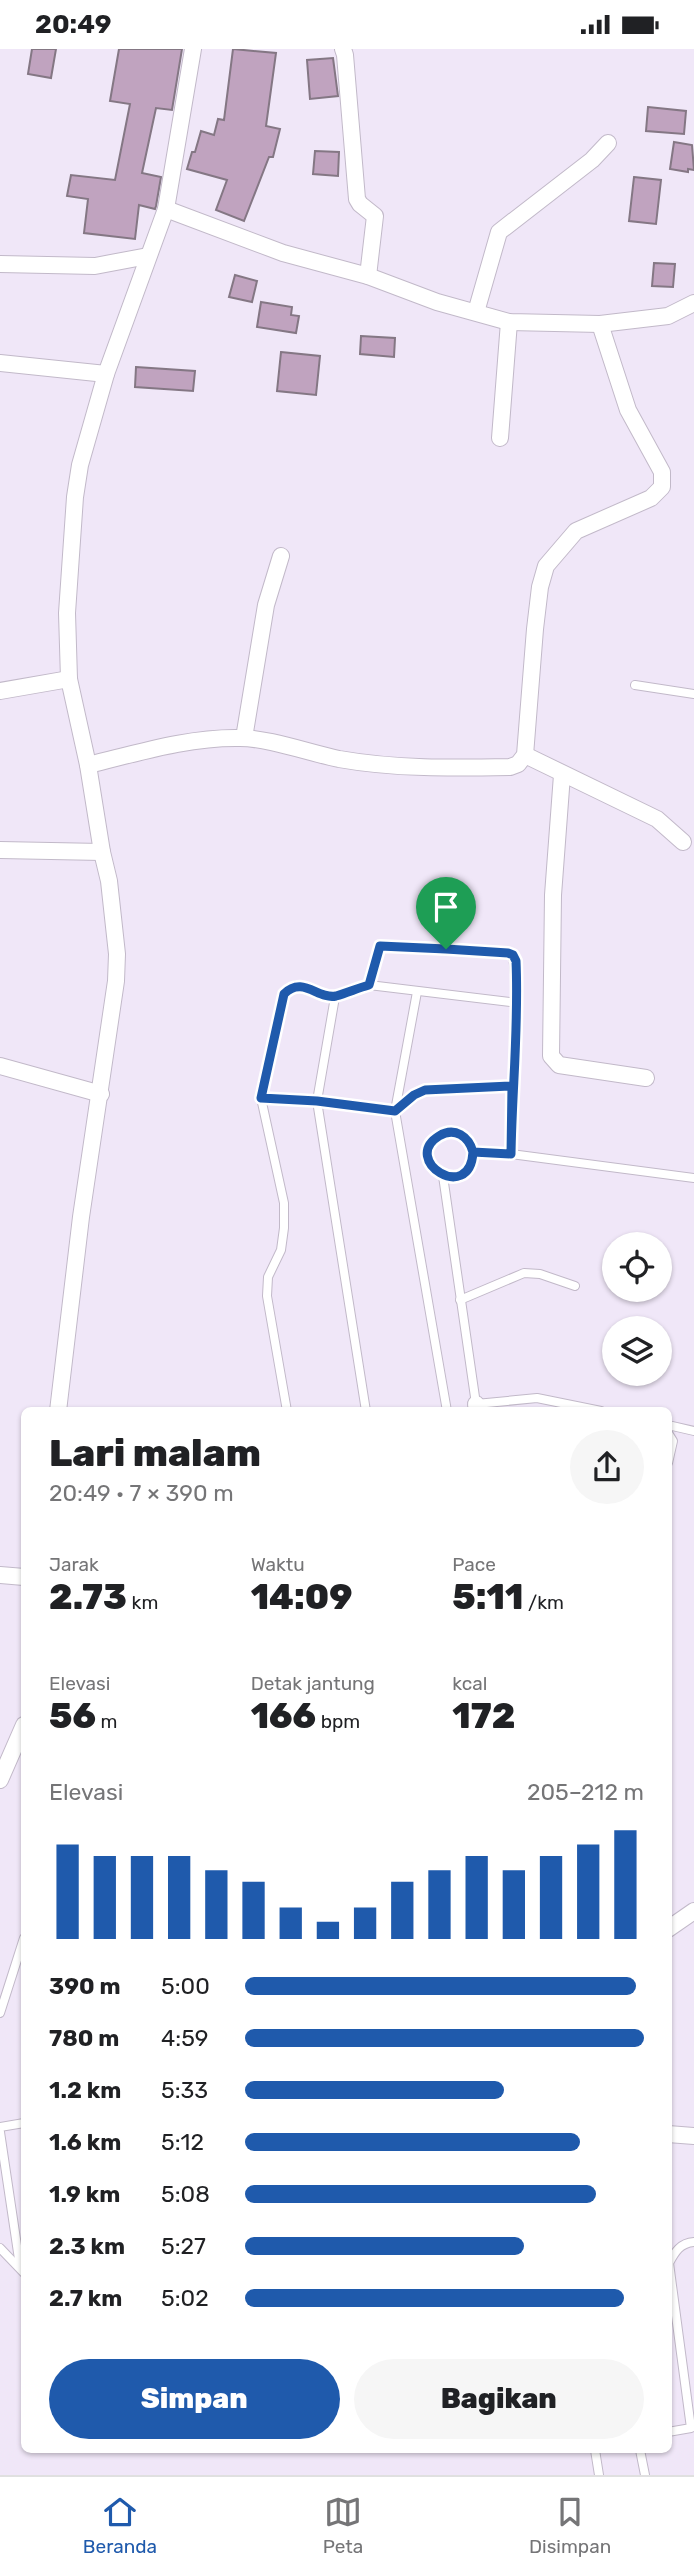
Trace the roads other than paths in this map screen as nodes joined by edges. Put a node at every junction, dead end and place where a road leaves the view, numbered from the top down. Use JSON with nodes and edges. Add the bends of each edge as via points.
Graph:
{"nodes":[{"id":1,"x":192,"y":49,"type":"edge"},
{"id":2,"x":343,"y":49,"type":"edge"},
{"id":3,"x":608,"y":143,"type":"dead end"},
{"id":4,"x":166,"y":209,"type":"junction"},
{"id":5,"x":148,"y":256,"type":"junction"},
{"id":6,"x":0,"y":264,"type":"edge"},
{"id":7,"x":368,"y":276,"type":"junction"},
{"id":8,"x":694,"y":303,"type":"edge"},
{"id":9,"x":476,"y":312,"type":"junction"},
{"id":10,"x":509,"y":321,"type":"junction"},
{"id":11,"x":600,"y":324,"type":"junction"},
{"id":12,"x":0,"y":363,"type":"edge"},
{"id":13,"x":106,"y":375,"type":"junction"},
{"id":14,"x":500,"y":438,"type":"dead end"},
{"id":15,"x":281,"y":556,"type":"dead end"},
{"id":16,"x":69,"y":679,"type":"junction"},
{"id":17,"x":635,"y":685,"type":"dead end"},
{"id":18,"x":0,"y":691,"type":"edge"},
{"id":19,"x":694,"y":694,"type":"edge"},
{"id":20,"x":244,"y":738,"type":"junction"},
{"id":21,"x":525,"y":755,"type":"junction"},
{"id":22,"x":88,"y":765,"type":"junction"},
{"id":23,"x":562,"y":775,"type":"junction"},
{"id":24,"x":683,"y":842,"type":"dead end"},
{"id":25,"x":0,"y":850,"type":"edge"},
{"id":26,"x":102,"y":852,"type":"junction"},
{"id":27,"x":369,"y":985,"type":"junction"},
{"id":28,"x":417,"y":992,"type":"junction"},
{"id":29,"x":335,"y":997,"type":"junction"},
{"id":30,"x":518,"y":1003,"type":"junction"},
{"id":31,"x":0,"y":1066,"type":"edge"},
{"id":32,"x":646,"y":1078,"type":"dead end"},
{"id":33,"x":512,"y":1086,"type":"junction"},
{"id":34,"x":101,"y":1094,"type":"junction"},
{"id":35,"x":261,"y":1098,"type":"junction"},
{"id":36,"x":317,"y":1101,"type":"junction"},
{"id":37,"x":395,"y":1111,"type":"junction"},
{"id":38,"x":473,"y":1152,"type":"junction"},
{"id":39,"x":511,"y":1154,"type":"junction"},
{"id":40,"x":443,"y":1176,"type":"junction"},
{"id":41,"x":694,"y":1178,"type":"edge"},
{"id":42,"x":575,"y":1286,"type":"dead end"},
{"id":43,"x":460,"y":1300,"type":"junction"},
{"id":44,"x":58,"y":1407,"type":"edge"},
{"id":45,"x":286,"y":1407,"type":"edge"},
{"id":46,"x":365,"y":1407,"type":"edge"},
{"id":47,"x":446,"y":1407,"type":"edge"},
{"id":48,"x":476,"y":1407,"type":"edge"},
{"id":49,"x":581,"y":1407,"type":"edge"},
{"id":50,"x":672,"y":1426,"type":"edge"},
{"id":51,"x":694,"y":1431,"type":"edge"},
{"id":52,"x":0,"y":1575,"type":"edge"},
{"id":53,"x":21,"y":1577,"type":"edge"},
{"id":54,"x":21,"y":1732,"type":"edge"},
{"id":55,"x":0,"y":1780,"type":"edge"},
{"id":56,"x":694,"y":1911,"type":"edge"},
{"id":57,"x":672,"y":1926,"type":"edge"},
{"id":58,"x":21,"y":1947,"type":"edge"},
{"id":59,"x":0,"y":2013,"type":"edge"},
{"id":60,"x":21,"y":2124,"type":"edge"},
{"id":61,"x":0,"y":2130,"type":"edge"},
{"id":62,"x":672,"y":2133,"type":"edge"},
{"id":63,"x":694,"y":2136,"type":"edge"},
{"id":64,"x":694,"y":2242,"type":"edge"},
{"id":65,"x":0,"y":2248,"type":"edge"},
{"id":66,"x":672,"y":2257,"type":"edge"},
{"id":67,"x":21,"y":2264,"type":"edge"},
{"id":68,"x":21,"y":2269,"type":"edge"},
{"id":69,"x":672,"y":2286,"type":"edge"},
{"id":70,"x":691,"y":2428,"type":"junction"},
{"id":71,"x":672,"y":2431,"type":"edge"},
{"id":72,"x":694,"y":2440,"type":"edge"},
{"id":73,"x":595,"y":2453,"type":"edge"},
{"id":74,"x":641,"y":2453,"type":"edge"},
{"id":75,"x":599,"y":2475,"type":"edge"},
{"id":76,"x":645,"y":2475,"type":"edge"}],
"edges":[{"from":1,"to":4,"type":"street"},
{"from":2,"to":7,"type":"street","via":[[357,199],[375,216]]},
{"from":3,"to":9,"type":"street","via":[[499,232]]},
{"from":4,"to":5,"type":"street"},
{"from":4,"to":7,"type":"street","via":[[283,253]]},
{"from":5,"to":6,"type":"street","via":[[95,266]]},
{"from":5,"to":13,"type":"street"},
{"from":7,"to":9,"type":"street"},
{"from":8,"to":11,"type":"street","via":[[668,316]]},
{"from":9,"to":10,"type":"street"},
{"from":10,"to":11,"type":"street"},
{"from":10,"to":14,"type":"street"},
{"from":11,"to":21,"type":"street","via":[[628,410],[662,472],[662,487],[651,498],[576,531],[546,566],[535,629]]},
{"from":12,"to":13,"type":"street"},
{"from":13,"to":16,"type":"street","via":[[75,497],[67,613]]},
{"from":15,"to":20,"type":"street","via":[[266,605]]},
{"from":16,"to":18,"type":"street"},
{"from":16,"to":22,"type":"street"},
{"from":17,"to":19,"type":"lane"},
{"from":20,"to":21,"type":"street","via":[[342,759],[446,769],[510,767]]},
{"from":20,"to":22,"type":"street","via":[[192,740]]},
{"from":21,"to":23,"type":"street"},
{"from":22,"to":26,"type":"street"},
{"from":23,"to":24,"type":"street","via":[[657,819]]},
{"from":23,"to":32,"type":"street","via":[[553,895],[551,1056],[559,1065]]},
{"from":25,"to":26,"type":"street"},
{"from":26,"to":34,"type":"street","via":[[117,954]]},
{"from":27,"to":28,"type":"lane"},
{"from":27,"to":29,"type":"lane"},
{"from":27,"to":30,"type":"lane","via":[[378,950],[385,945],[508,953],[516,961]]},
{"from":28,"to":30,"type":"lane"},
{"from":28,"to":37,"type":"lane"},
{"from":29,"to":35,"type":"lane","via":[[296,985],[284,994]]},
{"from":29,"to":36,"type":"lane"},
{"from":30,"to":33,"type":"lane"},
{"from":31,"to":34,"type":"street"},
{"from":33,"to":37,"type":"lane","via":[[425,1090]]},
{"from":33,"to":39,"type":"lane"},
{"from":34,"to":44,"type":"street"},
{"from":35,"to":36,"type":"lane"},
{"from":35,"to":45,"type":"lane","via":[[284,1203],[281,1250],[268,1277],[267,1296]]},
{"from":36,"to":37,"type":"lane"},
{"from":36,"to":46,"type":"lane"},
{"from":37,"to":47,"type":"lane"},
{"from":38,"to":39,"type":"lane"},
{"from":38,"to":40,"type":"lane","via":[[465,1173]]},
{"from":38,"to":40,"type":"lane","via":[[468,1140],[456,1133],[437,1137],[429,1148],[429,1162]]},
{"from":39,"to":41,"type":"lane"},
{"from":40,"to":43,"type":"lane"},
{"from":42,"to":43,"type":"lane","via":[[524,1273]]},
{"from":43,"to":48,"type":"lane"},
{"from":48,"to":49,"type":"lane","via":[[537,1398]]},
{"from":50,"to":51,"type":"lane"},
{"from":52,"to":53,"type":"street"},
{"from":54,"to":55,"type":"street"},
{"from":56,"to":57,"type":"street"},
{"from":58,"to":59,"type":"lane"},
{"from":60,"to":61,"type":"lane"},
{"from":61,"to":67,"type":"lane"},
{"from":62,"to":63,"type":"street"},
{"from":64,"to":66,"type":"lane"},
{"from":65,"to":68,"type":"lane"},
{"from":69,"to":70,"type":"lane"},
{"from":70,"to":71,"type":"lane"},
{"from":70,"to":72,"type":"lane"},
{"from":73,"to":75,"type":"lane"},
{"from":74,"to":76,"type":"lane"}]}
